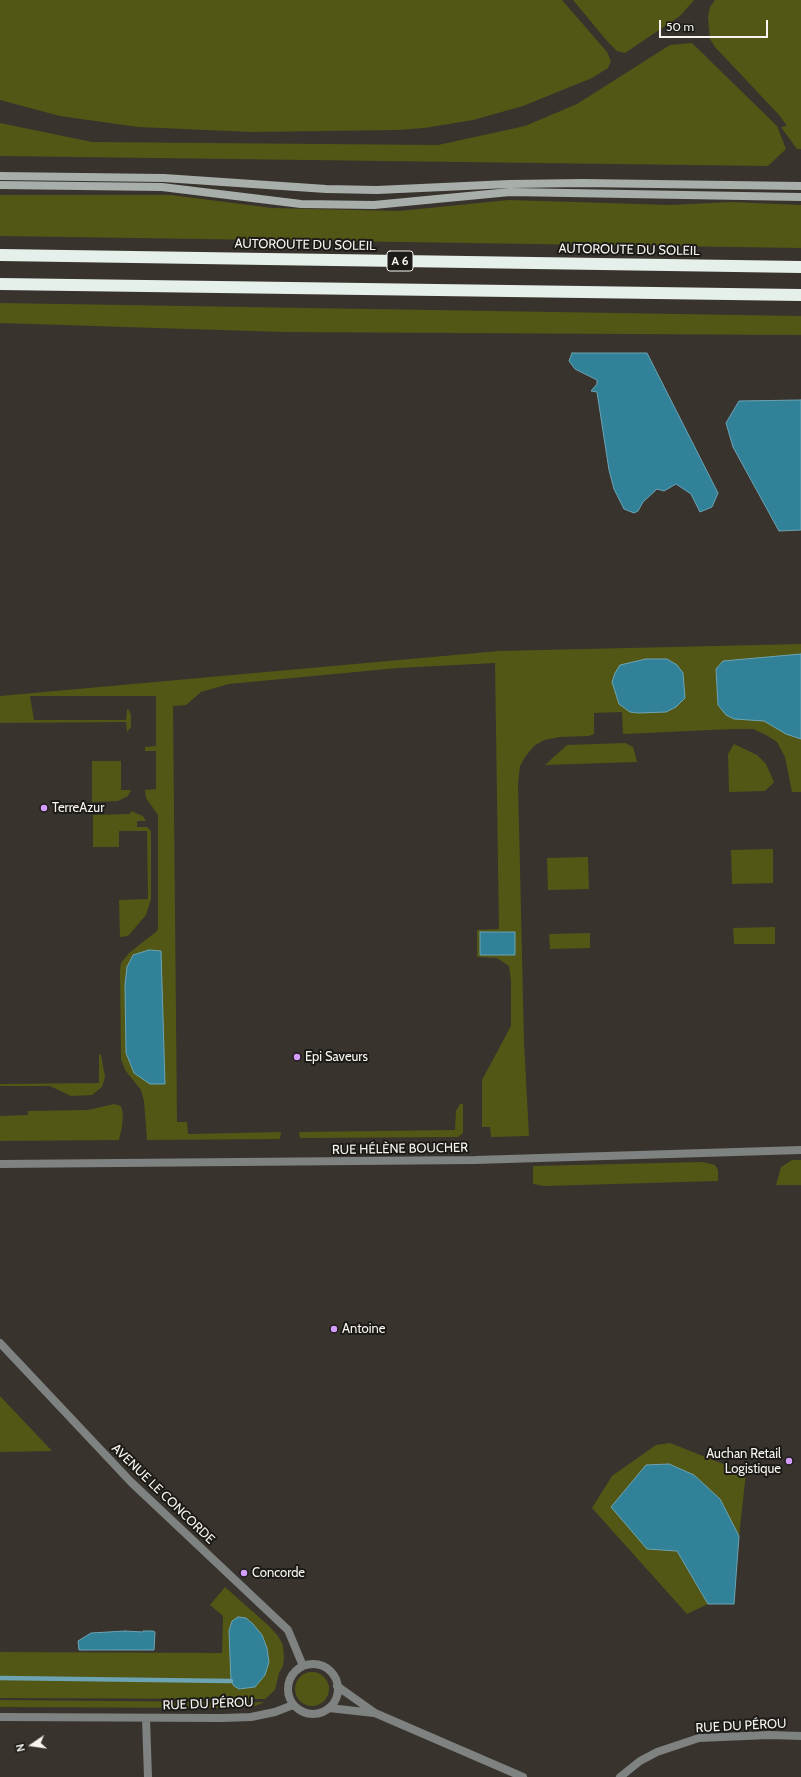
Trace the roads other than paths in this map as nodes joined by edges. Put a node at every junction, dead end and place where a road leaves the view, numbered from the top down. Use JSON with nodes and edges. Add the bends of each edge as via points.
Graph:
{"nodes":[{"id":1,"x":0,"y":176,"type":"edge"},
{"id":2,"x":0,"y":185,"type":"edge"},
{"id":3,"x":801,"y":186,"type":"edge"},
{"id":4,"x":801,"y":197,"type":"edge"},
{"id":5,"x":0,"y":255,"type":"edge"},
{"id":6,"x":801,"y":266,"type":"edge"},
{"id":7,"x":0,"y":284,"type":"edge"},
{"id":8,"x":801,"y":296,"type":"edge"},
{"id":9,"x":801,"y":1150,"type":"edge"},
{"id":10,"x":0,"y":1164,"type":"edge"},
{"id":11,"x":0,"y":1343,"type":"edge"},
{"id":12,"x":303,"y":1666,"type":"junction"},
{"id":13,"x":337,"y":1686,"type":"junction"},
{"id":14,"x":293,"y":1705,"type":"junction"},
{"id":15,"x":329,"y":1708,"type":"junction"},
{"id":16,"x":375,"y":1713,"type":"junction"},
{"id":17,"x":0,"y":1716,"type":"edge"},
{"id":18,"x":146,"y":1718,"type":"junction"},
{"id":19,"x":801,"y":1736,"type":"edge"},
{"id":20,"x":148,"y":1777,"type":"edge"},
{"id":21,"x":523,"y":1777,"type":"edge"},
{"id":22,"x":620,"y":1777,"type":"edge"}],
"edges":[{"from":1,"to":3,"type":"main road","via":[[164,178],[355,190],[568,183]]},
{"from":2,"to":4,"type":"main road","via":[[162,187],[301,204],[374,206],[510,192]]},
{"from":5,"to":6,"type":"highway","name":"AUTOROUTE DU SOLEIL","number":"A 6"},
{"from":7,"to":8,"type":"highway","number":"A 6"},
{"from":9,"to":10,"type":"street","name":"RUE HÉLÈNE BOUCHER","via":[[474,1160]]},
{"from":11,"to":12,"type":"street","name":"AVENUE LE CONCORDE","via":[[130,1482],[288,1630]]},
{"from":12,"to":13,"type":"street","via":[[312,1664],[325,1668],[335,1678]]},
{"from":12,"to":14,"type":"street","via":[[292,1676],[289,1683]]},
{"from":13,"to":15,"type":"street","via":[[337,1694]]},
{"from":13,"to":16,"type":"street"},
{"from":14,"to":15,"type":"street","via":[[305,1713],[314,1714]]},
{"from":14,"to":18,"type":"street","name":"RUE DU PÉROU","via":[[251,1717]]},
{"from":15,"to":16,"type":"street"},
{"from":16,"to":21,"type":"street"},
{"from":17,"to":18,"type":"street","name":"RUE DU PÉROU"},
{"from":18,"to":20,"type":"street","name":"RUE DU PÉROU"},
{"from":19,"to":22,"type":"street","name":"RUE DU PÉROU","via":[[699,1738],[657,1752],[640,1761]]}]}
